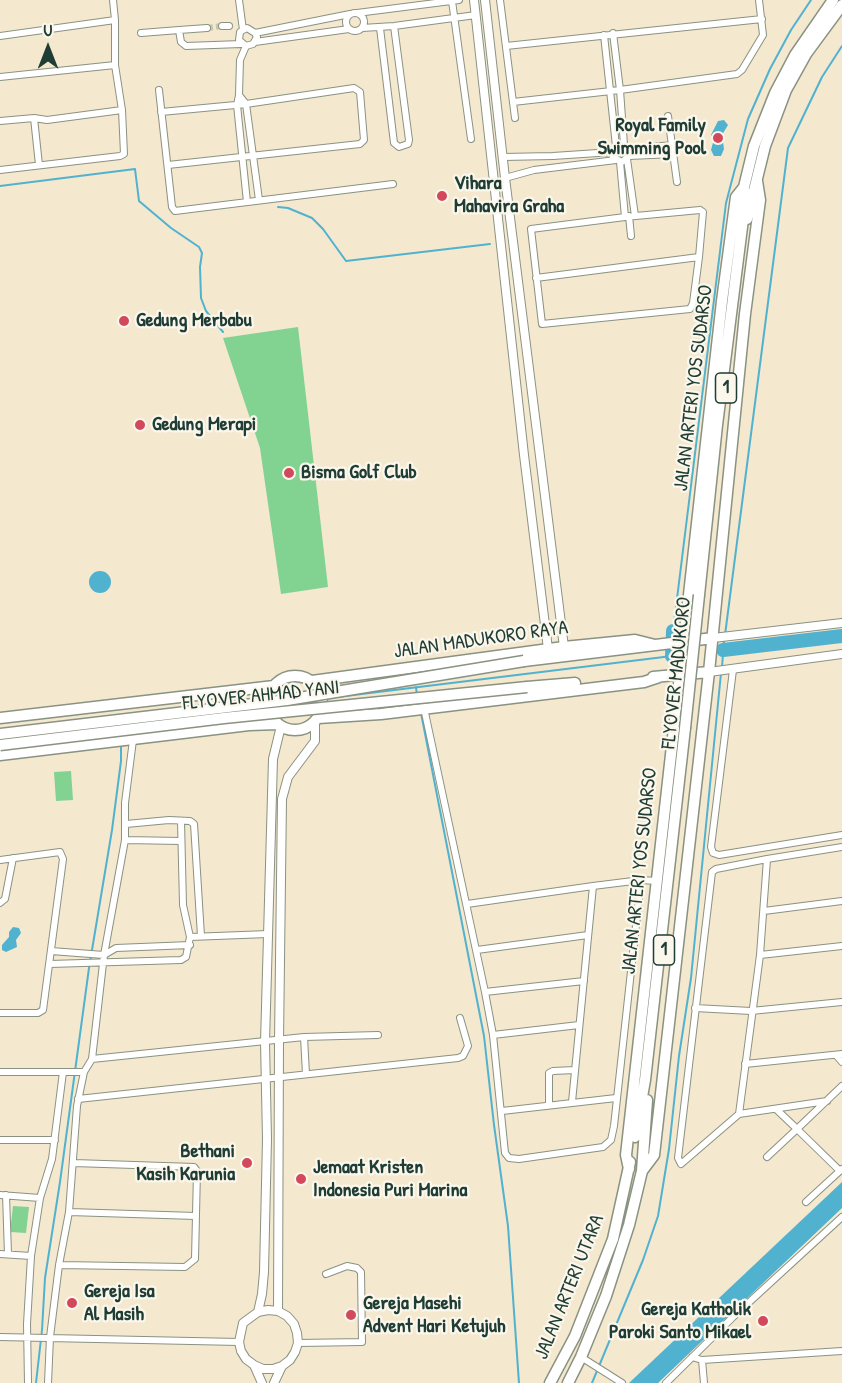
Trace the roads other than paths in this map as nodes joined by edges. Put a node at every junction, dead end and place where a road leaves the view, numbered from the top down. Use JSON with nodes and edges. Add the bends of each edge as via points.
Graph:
{"nodes":[{"id":1,"x":113,"y":0,"type":"edge"},
{"id":2,"x":239,"y":0,"type":"edge"},
{"id":3,"x":456,"y":0,"type":"edge"},
{"id":4,"x":474,"y":0,"type":"edge"},
{"id":5,"x":485,"y":0,"type":"edge"},
{"id":6,"x":500,"y":0,"type":"edge"},
{"id":7,"x":759,"y":0,"type":"edge"},
{"id":8,"x":833,"y":0,"type":"edge"},
{"id":9,"x":842,"y":5,"type":"edge"},
{"id":10,"x":354,"y":14,"type":"junction"},
{"id":11,"x":476,"y":15,"type":"junction"},
{"id":12,"x":454,"y":17,"type":"junction"},
{"id":13,"x":762,"y":19,"type":"junction"},
{"id":14,"x":115,"y":20,"type":"junction"},
{"id":15,"x":394,"y":26,"type":"junction"},
{"id":16,"x":207,"y":28,"type":"tunnel mouth"},
{"id":17,"x":362,"y":28,"type":"junction"},
{"id":18,"x":380,"y":28,"type":"junction"},
{"id":19,"x":349,"y":29,"type":"junction"},
{"id":20,"x":179,"y":30,"type":"junction"},
{"id":21,"x":243,"y":30,"type":"junction"},
{"id":22,"x":141,"y":33,"type":"dead end"},
{"id":23,"x":255,"y":33,"type":"junction"},
{"id":24,"x":613,"y":33,"type":"junction"},
{"id":25,"x":604,"y":34,"type":"junction"},
{"id":26,"x":0,"y":36,"type":"edge"},
{"id":27,"x":255,"y":42,"type":"junction"},
{"id":28,"x":244,"y":45,"type":"junction"},
{"id":29,"x":506,"y":46,"type":"junction"},
{"id":30,"x":115,"y":65,"type":"junction"},
{"id":31,"x":0,"y":77,"type":"edge"},
{"id":32,"x":159,"y":90,"type":"dead end"},
{"id":33,"x":620,"y":90,"type":"junction"},
{"id":34,"x":611,"y":91,"type":"junction"},
{"id":35,"x":239,"y":95,"type":"junction"},
{"id":36,"x":513,"y":102,"type":"junction"},
{"id":37,"x":237,"y":105,"type":"junction"},
{"id":38,"x":246,"y":105,"type":"junction"},
{"id":39,"x":122,"y":110,"type":"junction"},
{"id":40,"x":161,"y":112,"type":"junction"},
{"id":41,"x":668,"y":116,"type":"dead end"},
{"id":42,"x":34,"y":118,"type":"junction"},
{"id":43,"x":515,"y":118,"type":"dead end"},
{"id":44,"x":0,"y":121,"type":"edge"},
{"id":45,"x":471,"y":139,"type":"dead end"},
{"id":46,"x":672,"y":145,"type":"junction"},
{"id":47,"x":623,"y":151,"type":"junction"},
{"id":48,"x":252,"y":154,"type":"junction"},
{"id":49,"x":674,"y":154,"type":"junction"},
{"id":50,"x":242,"y":156,"type":"junction"},
{"id":51,"x":553,"y":156,"type":"junction"},
{"id":52,"x":503,"y":157,"type":"junction"},
{"id":53,"x":531,"y":157,"type":"junction"},
{"id":54,"x":618,"y":161,"type":"junction"},
{"id":55,"x":39,"y":165,"type":"junction"},
{"id":56,"x":168,"y":165,"type":"junction"},
{"id":57,"x":554,"y":167,"type":"junction"},
{"id":58,"x":0,"y":170,"type":"edge"},
{"id":59,"x":533,"y":170,"type":"junction"},
{"id":60,"x":505,"y":178,"type":"junction"},
{"id":61,"x":757,"y":181,"type":"junction"},
{"id":62,"x":677,"y":182,"type":"dead end"},
{"id":63,"x":393,"y":184,"type":"dead end"},
{"id":64,"x":744,"y":187,"type":"junction"},
{"id":65,"x":259,"y":200,"type":"junction"},
{"id":66,"x":247,"y":202,"type":"junction"},
{"id":67,"x":630,"y":216,"type":"junction"},
{"id":68,"x":631,"y":236,"type":"dead end"},
{"id":69,"x":699,"y":257,"type":"junction"},
{"id":70,"x":536,"y":278,"type":"junction"},
{"id":71,"x":702,"y":595,"type":"junction"},
{"id":72,"x":842,"y":623,"type":"edge"},
{"id":73,"x":717,"y":637,"type":"junction"},
{"id":74,"x":684,"y":641,"type":"junction"},
{"id":75,"x":657,"y":645,"type":"junction"},
{"id":76,"x":564,"y":647,"type":"junction"},
{"id":77,"x":548,"y":649,"type":"junction"},
{"id":78,"x":842,"y":654,"type":"edge"},
{"id":79,"x":524,"y":661,"type":"joint"},
{"id":80,"x":731,"y":671,"type":"junction"},
{"id":81,"x":714,"y":672,"type":"junction"},
{"id":82,"x":680,"y":675,"type":"junction"},
{"id":83,"x":659,"y":677,"type":"junction"},
{"id":84,"x":312,"y":681,"type":"junction"},
{"id":85,"x":274,"y":686,"type":"junction"},
{"id":86,"x":132,"y":703,"type":"junction"},
{"id":87,"x":418,"y":709,"type":"junction"},
{"id":88,"x":318,"y":717,"type":"junction"},
{"id":89,"x":0,"y":718,"type":"edge"},
{"id":90,"x":277,"y":722,"type":"junction"},
{"id":91,"x":687,"y":729,"type":"junction"},
{"id":92,"x":0,"y":734,"type":"edge"},
{"id":93,"x":131,"y":738,"type":"junction"},
{"id":94,"x":0,"y":745,"type":"edge"},
{"id":95,"x":0,"y":755,"type":"edge"},
{"id":96,"x":181,"y":821,"type":"junction"},
{"id":97,"x":126,"y":824,"type":"junction"},
{"id":98,"x":842,"y":835,"type":"edge"},
{"id":99,"x":125,"y":840,"type":"junction"},
{"id":100,"x":181,"y":841,"type":"junction"},
{"id":101,"x":842,"y":847,"type":"edge"},
{"id":102,"x":13,"y":858,"type":"junction"},
{"id":103,"x":767,"y":858,"type":"junction"},
{"id":104,"x":0,"y":860,"type":"edge"},
{"id":105,"x":196,"y":868,"type":"junction"},
{"id":106,"x":181,"y":869,"type":"junction"},
{"id":107,"x":641,"y":880,"type":"junction"},
{"id":108,"x":657,"y":881,"type":"junction"},
{"id":109,"x":593,"y":886,"type":"junction"},
{"id":110,"x":842,"y":901,"type":"edge"},
{"id":111,"x":0,"y":903,"type":"edge"},
{"id":112,"x":467,"y":904,"type":"junction"},
{"id":113,"x":764,"y":911,"type":"junction"},
{"id":114,"x":268,"y":934,"type":"junction"},
{"id":115,"x":201,"y":936,"type":"junction"},
{"id":116,"x":588,"y":936,"type":"junction"},
{"id":117,"x":190,"y":937,"type":"junction"},
{"id":118,"x":190,"y":945,"type":"junction"},
{"id":119,"x":842,"y":946,"type":"edge"},
{"id":120,"x":477,"y":950,"type":"junction"},
{"id":121,"x":51,"y":951,"type":"junction"},
{"id":122,"x":104,"y":955,"type":"junction"},
{"id":123,"x":760,"y":955,"type":"junction"},
{"id":124,"x":50,"y":964,"type":"junction"},
{"id":125,"x":103,"y":964,"type":"junction"},
{"id":126,"x":584,"y":981,"type":"junction"},
{"id":127,"x":485,"y":992,"type":"junction"},
{"id":128,"x":842,"y":1002,"type":"edge"},
{"id":129,"x":695,"y":1008,"type":"junction"},
{"id":130,"x":751,"y":1011,"type":"junction"},
{"id":131,"x":0,"y":1013,"type":"edge"},
{"id":132,"x":460,"y":1018,"type":"dead end"},
{"id":133,"x":579,"y":1025,"type":"junction"},
{"id":134,"x":378,"y":1035,"type":"dead end"},
{"id":135,"x":493,"y":1035,"type":"junction"},
{"id":136,"x":304,"y":1037,"type":"junction"},
{"id":137,"x":279,"y":1041,"type":"junction"},
{"id":138,"x":265,"y":1042,"type":"junction"},
{"id":139,"x":839,"y":1054,"type":"edge"},
{"id":140,"x":92,"y":1059,"type":"junction"},
{"id":141,"x":842,"y":1062,"type":"edge"},
{"id":142,"x":745,"y":1064,"type":"junction"},
{"id":143,"x":575,"y":1070,"type":"junction"},
{"id":144,"x":0,"y":1072,"type":"edge"},
{"id":145,"x":64,"y":1072,"type":"junction"},
{"id":146,"x":84,"y":1072,"type":"junction"},
{"id":147,"x":306,"y":1074,"type":"junction"},
{"id":148,"x":279,"y":1077,"type":"junction"},
{"id":149,"x":266,"y":1078,"type":"junction"},
{"id":150,"x":842,"y":1086,"type":"edge"},
{"id":151,"x":616,"y":1098,"type":"junction"},
{"id":152,"x":78,"y":1099,"type":"junction"},
{"id":153,"x":827,"y":1101,"type":"junction"},
{"id":154,"x":572,"y":1102,"type":"junction"},
{"id":155,"x":549,"y":1105,"type":"junction"},
{"id":156,"x":776,"y":1109,"type":"junction"},
{"id":157,"x":502,"y":1112,"type":"junction"},
{"id":158,"x":739,"y":1114,"type":"junction"},
{"id":159,"x":797,"y":1129,"type":"junction"},
{"id":160,"x":267,"y":1139,"type":"junction"},
{"id":161,"x":0,"y":1140,"type":"edge"},
{"id":162,"x":55,"y":1140,"type":"junction"},
{"id":163,"x":279,"y":1140,"type":"junction"},
{"id":164,"x":767,"y":1157,"type":"dead end"},
{"id":165,"x":74,"y":1163,"type":"junction"},
{"id":166,"x":629,"y":1169,"type":"junction"},
{"id":167,"x":841,"y":1170,"type":"edge"},
{"id":168,"x":642,"y":1171,"type":"junction"},
{"id":169,"x":3,"y":1195,"type":"edge"},
{"id":170,"x":40,"y":1198,"type":"junction"},
{"id":171,"x":806,"y":1202,"type":"dead end"},
{"id":172,"x":69,"y":1212,"type":"junction"},
{"id":173,"x":196,"y":1216,"type":"junction"},
{"id":174,"x":842,"y":1217,"type":"edge"},
{"id":175,"x":0,"y":1254,"type":"edge"},
{"id":176,"x":8,"y":1254,"type":"junction"},
{"id":177,"x":31,"y":1256,"type":"junction"},
{"id":178,"x":59,"y":1265,"type":"junction"},
{"id":179,"x":326,"y":1274,"type":"dead end"},
{"id":180,"x":278,"y":1311,"type":"junction"},
{"id":181,"x":258,"y":1312,"type":"junction"},
{"id":182,"x":0,"y":1337,"type":"edge"},
{"id":183,"x":30,"y":1337,"type":"junction"},
{"id":184,"x":48,"y":1337,"type":"junction"},
{"id":185,"x":239,"y":1342,"type":"junction"},
{"id":186,"x":298,"y":1343,"type":"junction"},
{"id":187,"x":842,"y":1351,"type":"edge"},
{"id":188,"x":692,"y":1357,"type":"junction"},
{"id":189,"x":586,"y":1359,"type":"junction"},
{"id":190,"x":702,"y":1360,"type":"junction"},
{"id":191,"x":254,"y":1365,"type":"junction"},
{"id":192,"x":282,"y":1366,"type":"junction"},
{"id":193,"x":619,"y":1381,"type":"edge"},
{"id":194,"x":28,"y":1383,"type":"edge"},
{"id":195,"x":48,"y":1383,"type":"edge"},
{"id":196,"x":262,"y":1383,"type":"edge"},
{"id":197,"x":274,"y":1383,"type":"edge"},
{"id":198,"x":550,"y":1383,"type":"edge"},
{"id":199,"x":568,"y":1383,"type":"edge"},
{"id":200,"x":666,"y":1383,"type":"edge"},
{"id":201,"x":704,"y":1383,"type":"edge"}],
"edges":[{"from":1,"to":14,"type":"street"},
{"from":2,"to":21,"type":"street"},
{"from":3,"to":10,"type":"street"},
{"from":3,"to":12,"type":"street"},
{"from":4,"to":11,"type":"street"},
{"from":5,"to":52,"type":"street"},
{"from":6,"to":29,"type":"street"},
{"from":7,"to":13,"type":"street"},
{"from":8,"to":64,"type":"highway","number":"1","via":[[795,55],[775,93],[754,146]]},
{"from":9,"to":61,"type":"highway","number":"1","via":[[806,54],[786,90],[765,146]]},
{"from":10,"to":17,"type":"street","via":[[364,21]]},
{"from":10,"to":19,"type":"street","via":[[346,20]]},
{"from":10,"to":23,"type":"street"},
{"from":11,"to":12,"type":"street"},
{"from":11,"to":77,"type":"street"},
{"from":12,"to":15,"type":"street"},
{"from":12,"to":45,"type":"street"},
{"from":13,"to":24,"type":"street"},
{"from":13,"to":33,"type":"street","via":[[763,35],[737,74]]},
{"from":14,"to":26,"type":"street"},
{"from":14,"to":30,"type":"street"},
{"from":15,"to":18,"type":"street"},
{"from":15,"to":18,"type":"street","via":[[409,140],[399,147],[394,142]]},
{"from":16,"to":20,"type":"street"},
{"from":17,"to":18,"type":"street"},
{"from":17,"to":19,"type":"street"},
{"from":19,"to":27,"type":"street"},
{"from":20,"to":22,"type":"street"},
{"from":20,"to":28,"type":"street","via":[[186,46]]},
{"from":21,"to":23,"type":"street"},
{"from":21,"to":28,"type":"street","via":[[238,36]]},
{"from":23,"to":27,"type":"street"},
{"from":24,"to":25,"type":"street"},
{"from":24,"to":33,"type":"street"},
{"from":25,"to":29,"type":"street"},
{"from":25,"to":34,"type":"street"},
{"from":27,"to":28,"type":"street"},
{"from":28,"to":35,"type":"street"},
{"from":29,"to":36,"type":"street"},
{"from":30,"to":31,"type":"street"},
{"from":30,"to":39,"type":"street"},
{"from":32,"to":40,"type":"street"},
{"from":33,"to":34,"type":"street"},
{"from":33,"to":47,"type":"street"},
{"from":34,"to":36,"type":"street"},
{"from":34,"to":47,"type":"street"},
{"from":35,"to":37,"type":"street"},
{"from":35,"to":38,"type":"street"},
{"from":36,"to":43,"type":"street"},
{"from":37,"to":38,"type":"street"},
{"from":37,"to":40,"type":"street"},
{"from":37,"to":50,"type":"street"},
{"from":38,"to":48,"type":"street"},
{"from":38,"to":48,"type":"street","via":[[354,88],[360,92],[362,143]]},
{"from":39,"to":42,"type":"street","via":[[47,120]]},
{"from":39,"to":55,"type":"street","via":[[125,151],[120,156]]},
{"from":40,"to":56,"type":"street"},
{"from":41,"to":46,"type":"street"},
{"from":42,"to":44,"type":"street"},
{"from":42,"to":55,"type":"street"},
{"from":46,"to":47,"type":"street"},
{"from":46,"to":49,"type":"street"},
{"from":47,"to":49,"type":"street"},
{"from":47,"to":51,"type":"street"},
{"from":47,"to":54,"type":"street"},
{"from":47,"to":54,"type":"street"},
{"from":47,"to":67,"type":"street"},
{"from":48,"to":50,"type":"street"},
{"from":48,"to":65,"type":"street"},
{"from":49,"to":62,"type":"street"},
{"from":50,"to":56,"type":"street"},
{"from":50,"to":66,"type":"street"},
{"from":51,"to":53,"type":"street"},
{"from":51,"to":57,"type":"street"},
{"from":52,"to":53,"type":"street"},
{"from":52,"to":60,"type":"street"},
{"from":53,"to":59,"type":"street"},
{"from":54,"to":57,"type":"street"},
{"from":54,"to":67,"type":"street"},
{"from":55,"to":58,"type":"street"},
{"from":56,"to":66,"type":"street","via":[[172,207],[176,211]]},
{"from":57,"to":59,"type":"street"},
{"from":59,"to":60,"type":"street"},
{"from":60,"to":76,"type":"street"},
{"from":61,"to":71,"type":"highway","name":"FLYOVER MADUKORO","number":"1","via":[[747,220]]},
{"from":61,"to":73,"type":"highway","via":[[760,200],[745,314]]},
{"from":63,"to":65,"type":"street"},
{"from":64,"to":71,"type":"highway","name":"FLYOVER MADUKORO","number":"1"},
{"from":64,"to":74,"type":"highway","name":"JALAN ARTERI YOS SUDARSO","via":[[736,197],[722,301]]},
{"from":65,"to":66,"type":"street"},
{"from":67,"to":68,"type":"street"},
{"from":67,"to":69,"type":"street","via":[[702,211]]},
{"from":67,"to":70,"type":"street","via":[[531,230]]},
{"from":69,"to":70,"type":"street"},
{"from":69,"to":70,"type":"street","via":[[693,303],[687,310],[543,325]]},
{"from":71,"to":91,"type":"highway","name":"FLYOVER MADUKORO","number":"1","bridge":true},
{"from":72,"to":73,"type":"street","name":"JALAN MADUKORO RAYA"},
{"from":73,"to":74,"type":"highway","name":"JALAN MADUKORO RAYA"},
{"from":73,"to":81,"type":"highway"},
{"from":74,"to":75,"type":"highway","name":"JALAN MADUKORO RAYA"},
{"from":74,"to":82,"type":"highway","name":"JALAN ARTERI YOS SUDARSO"},
{"from":75,"to":76,"type":"highway","name":"JALAN MADUKORO RAYA","via":[[635,640]]},
{"from":75,"to":79,"type":"highway","name":"JALAN MADUKORO RAYA"},
{"from":76,"to":77,"type":"highway","name":"JALAN MADUKORO RAYA"},
{"from":77,"to":84,"type":"highway","name":"JALAN MADUKORO RAYA"},
{"from":78,"to":80,"type":"street"},
{"from":79,"to":92,"type":"highway","name":"FLYOVER AHMAD YANI","bridge":true,"via":[[287,700]]},
{"from":80,"to":81,"type":"street"},
{"from":80,"to":98,"type":"street","via":[[713,853]]},
{"from":81,"to":82,"type":"highway"},
{"from":81,"to":168,"type":"highway","via":[[654,1155]]},
{"from":82,"to":83,"type":"highway"},
{"from":82,"to":108,"type":"highway","name":"JALAN ARTERI YOS SUDARSO"},
{"from":83,"to":87,"type":"highway"},
{"from":83,"to":94,"type":"highway","name":"FLYOVER AHMAD YANI","bridge":true,"via":[[224,718]]},
{"from":84,"to":85,"type":"highway","via":[[293,676]]},
{"from":84,"to":88,"type":"highway","bridge":true,"via":[[321,694]]},
{"from":85,"to":86,"type":"highway"},
{"from":85,"to":90,"type":"highway","bridge":true,"via":[[268,699]]},
{"from":86,"to":89,"type":"highway"},
{"from":86,"to":93,"type":"highway","bridge":true},
{"from":87,"to":88,"type":"highway"},
{"from":87,"to":112,"type":"street"},
{"from":88,"to":90,"type":"highway","via":[[299,730]]},
{"from":88,"to":137,"type":"street","via":[[314,745],[284,787]]},
{"from":90,"to":93,"type":"highway"},
{"from":90,"to":114,"type":"street"},
{"from":91,"to":166,"type":"highway","name":"FLYOVER MADUKORO","number":"1","via":[[645,1080]]},
{"from":91,"to":168,"type":"highway","name":"FLYOVER MADUKORO","number":"1"},
{"from":93,"to":95,"type":"highway"},
{"from":93,"to":97,"type":"street"},
{"from":96,"to":97,"type":"street"},
{"from":96,"to":100,"type":"street"},
{"from":96,"to":105,"type":"street","via":[[194,824]]},
{"from":97,"to":99,"type":"street"},
{"from":99,"to":100,"type":"street"},
{"from":99,"to":122,"type":"street"},
{"from":100,"to":106,"type":"street"},
{"from":101,"to":103,"type":"street"},
{"from":102,"to":104,"type":"street"},
{"from":102,"to":111,"type":"street","via":[[5,899]]},
{"from":102,"to":121,"type":"street","via":[[62,854]]},
{"from":103,"to":113,"type":"street"},
{"from":103,"to":129,"type":"street","via":[[712,872]]},
{"from":105,"to":106,"type":"street"},
{"from":105,"to":115,"type":"street"},
{"from":106,"to":117,"type":"street"},
{"from":107,"to":108,"type":"street"},
{"from":107,"to":109,"type":"street"},
{"from":107,"to":151,"type":"street"},
{"from":108,"to":166,"type":"highway","name":"JALAN ARTERI YOS SUDARSO","via":[[626,1155]]},
{"from":109,"to":112,"type":"street"},
{"from":109,"to":116,"type":"street"},
{"from":110,"to":113,"type":"street"},
{"from":112,"to":120,"type":"street"},
{"from":113,"to":123,"type":"street"},
{"from":114,"to":115,"type":"street"},
{"from":114,"to":138,"type":"street"},
{"from":115,"to":117,"type":"street"},
{"from":116,"to":120,"type":"street"},
{"from":116,"to":126,"type":"street"},
{"from":117,"to":118,"type":"street"},
{"from":118,"to":122,"type":"street","via":[[116,948]]},
{"from":118,"to":125,"type":"street","via":[[181,960]]},
{"from":119,"to":123,"type":"street"},
{"from":120,"to":127,"type":"street"},
{"from":121,"to":122,"type":"street"},
{"from":121,"to":124,"type":"street"},
{"from":122,"to":125,"type":"street"},
{"from":123,"to":130,"type":"street"},
{"from":124,"to":125,"type":"street"},
{"from":124,"to":131,"type":"street","via":[[41,1012]]},
{"from":125,"to":140,"type":"street"},
{"from":126,"to":127,"type":"street"},
{"from":126,"to":133,"type":"street"},
{"from":127,"to":135,"type":"street"},
{"from":128,"to":130,"type":"street"},
{"from":129,"to":130,"type":"street"},
{"from":129,"to":158,"type":"street","via":[[680,1163]]},
{"from":130,"to":142,"type":"street"},
{"from":132,"to":147,"type":"street","via":[[468,1046],[461,1057]]},
{"from":133,"to":135,"type":"street"},
{"from":133,"to":143,"type":"street"},
{"from":134,"to":136,"type":"street"},
{"from":135,"to":157,"type":"street"},
{"from":136,"to":137,"type":"street"},
{"from":136,"to":147,"type":"street"},
{"from":137,"to":138,"type":"street"},
{"from":137,"to":148,"type":"street"},
{"from":138,"to":140,"type":"street"},
{"from":138,"to":149,"type":"street"},
{"from":139,"to":141,"type":"street"},
{"from":139,"to":142,"type":"street"},
{"from":140,"to":146,"type":"street"},
{"from":142,"to":158,"type":"street"},
{"from":143,"to":154,"type":"street"},
{"from":143,"to":155,"type":"street","via":[[549,1073]]},
{"from":144,"to":145,"type":"street"},
{"from":145,"to":146,"type":"street"},
{"from":145,"to":162,"type":"street"},
{"from":146,"to":152,"type":"street"},
{"from":147,"to":148,"type":"street"},
{"from":148,"to":149,"type":"street"},
{"from":148,"to":163,"type":"street"},
{"from":149,"to":152,"type":"street"},
{"from":149,"to":160,"type":"street"},
{"from":150,"to":153,"type":"street"},
{"from":151,"to":154,"type":"street"},
{"from":151,"to":157,"type":"street","via":[[613,1135],[605,1146],[519,1159],[509,1158],[505,1153]]},
{"from":152,"to":165,"type":"street"},
{"from":153,"to":156,"type":"street"},
{"from":153,"to":159,"type":"street"},
{"from":154,"to":155,"type":"street"},
{"from":155,"to":157,"type":"street"},
{"from":156,"to":158,"type":"street"},
{"from":156,"to":159,"type":"street"},
{"from":159,"to":164,"type":"street"},
{"from":159,"to":167,"type":"street"},
{"from":160,"to":163,"type":"street"},
{"from":160,"to":181,"type":"street","via":[[264,1272]]},
{"from":161,"to":162,"type":"street"},
{"from":162,"to":170,"type":"street"},
{"from":163,"to":180,"type":"street"},
{"from":165,"to":172,"type":"street"},
{"from":165,"to":173,"type":"street","via":[[194,1167]]},
{"from":166,"to":198,"type":"highway","name":"JALAN ARTERI UTARA","number":"1","via":[[606,1258],[575,1336]]},
{"from":167,"to":171,"type":"street"},
{"from":168,"to":189,"type":"highway","name":"JALAN ARTERI UTARA","number":"1"},
{"from":169,"to":170,"type":"street"},
{"from":169,"to":176,"type":"street"},
{"from":170,"to":177,"type":"street"},
{"from":172,"to":173,"type":"street"},
{"from":172,"to":178,"type":"street"},
{"from":173,"to":178,"type":"street","via":[[195,1259],[185,1267]]},
{"from":174,"to":188,"type":"street"},
{"from":175,"to":176,"type":"street"},
{"from":176,"to":177,"type":"street"},
{"from":177,"to":183,"type":"street"},
{"from":178,"to":184,"type":"street"},
{"from":179,"to":186,"type":"street","via":[[347,1266],[361,1272],[362,1342]]},
{"from":180,"to":181,"type":"street"},
{"from":180,"to":186,"type":"street","via":[[294,1324]]},
{"from":181,"to":185,"type":"street","via":[[243,1323]]},
{"from":182,"to":183,"type":"street"},
{"from":183,"to":184,"type":"street"},
{"from":183,"to":194,"type":"street"},
{"from":184,"to":185,"type":"street"},
{"from":184,"to":195,"type":"street"},
{"from":185,"to":191,"type":"street","via":[[246,1359]]},
{"from":186,"to":192,"type":"street","via":[[290,1360]]},
{"from":187,"to":190,"type":"street"},
{"from":188,"to":190,"type":"street"},
{"from":188,"to":200,"type":"street"},
{"from":189,"to":193,"type":"street"},
{"from":189,"to":199,"type":"highway","name":"JALAN ARTERI UTARA","number":"1"},
{"from":190,"to":201,"type":"street"},
{"from":191,"to":192,"type":"street","via":[[263,1369]]},
{"from":191,"to":196,"type":"street"},
{"from":192,"to":197,"type":"street"}]}
